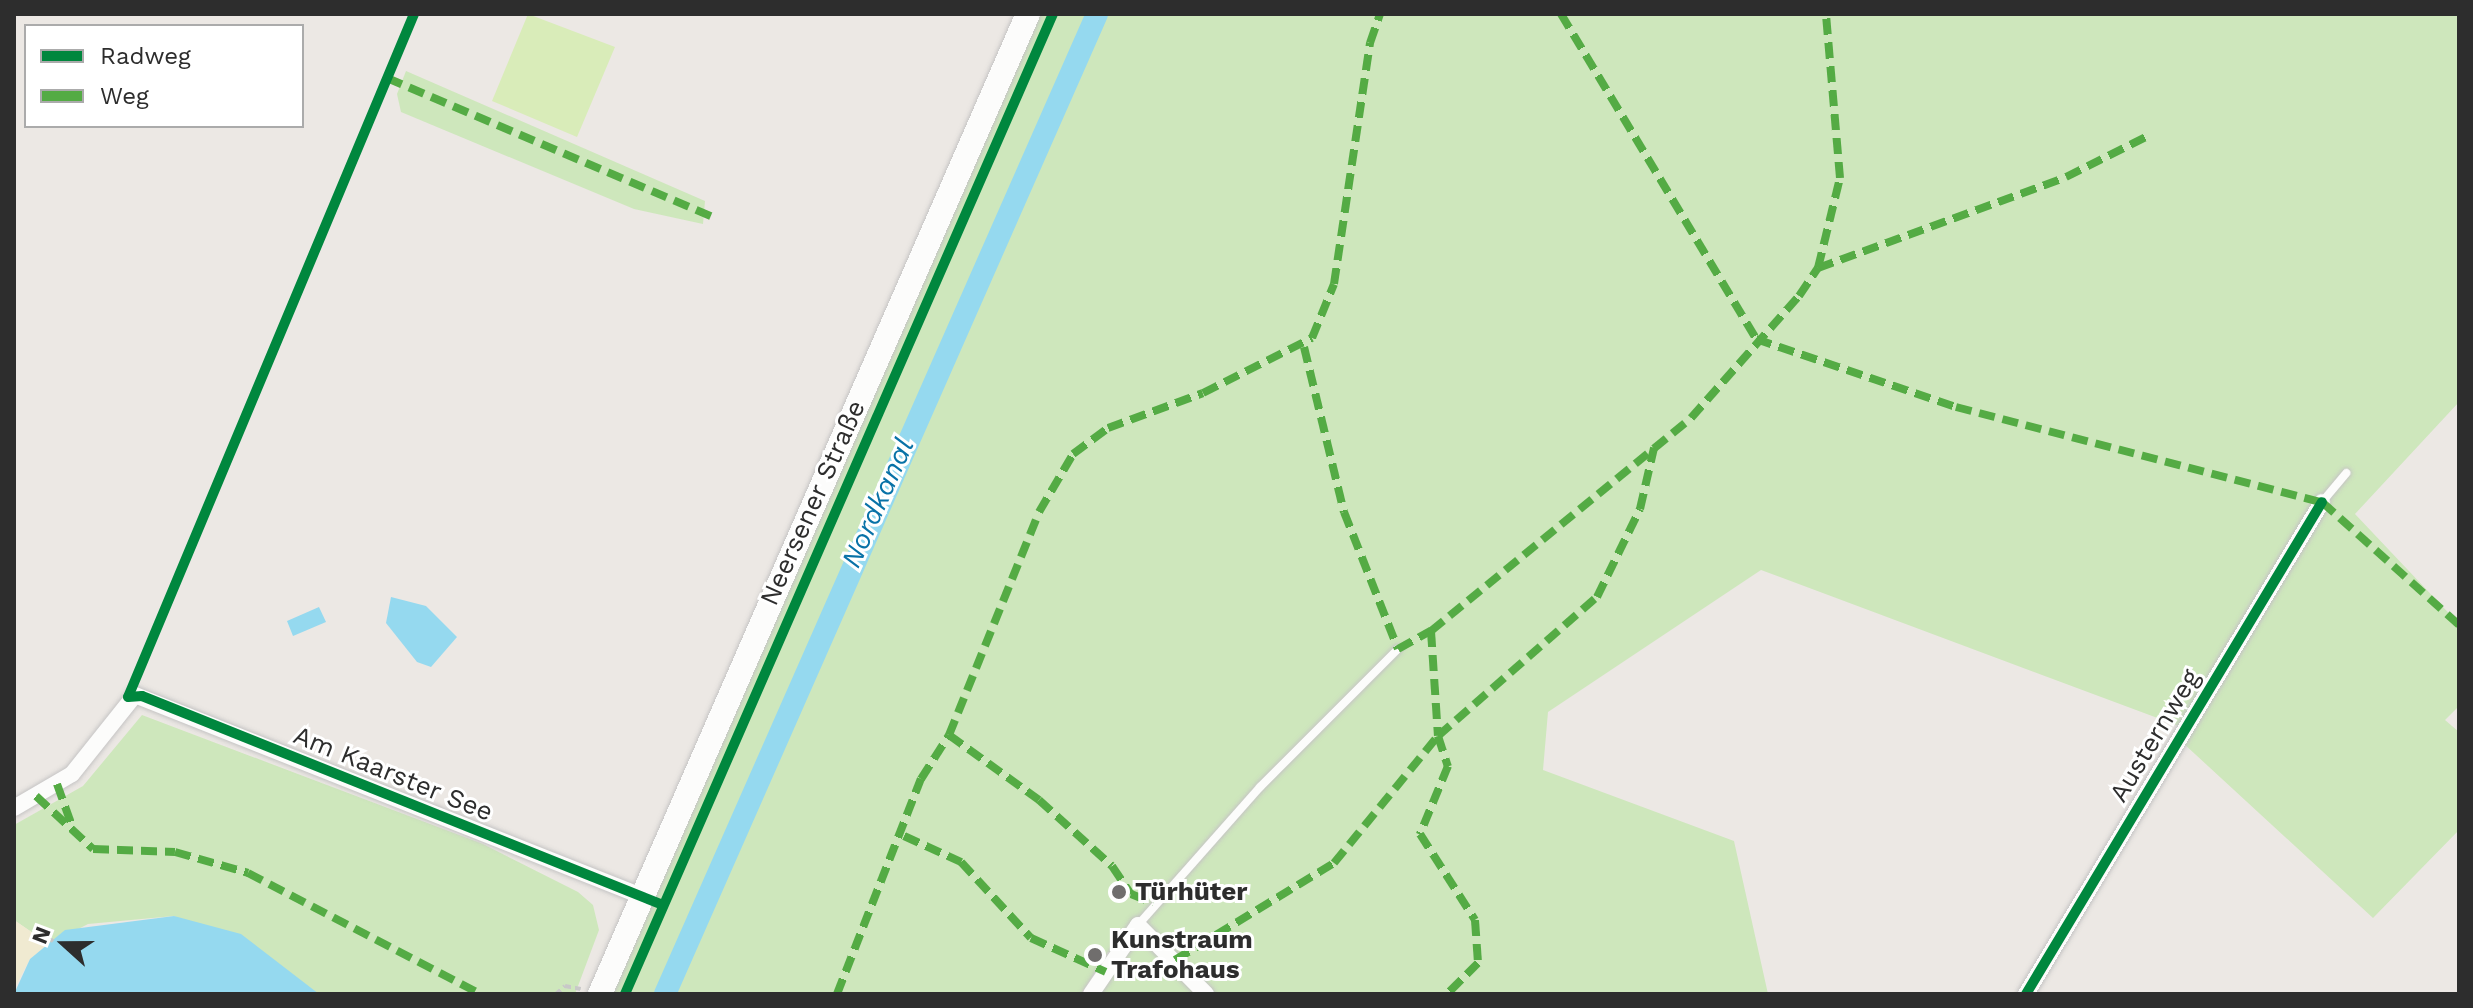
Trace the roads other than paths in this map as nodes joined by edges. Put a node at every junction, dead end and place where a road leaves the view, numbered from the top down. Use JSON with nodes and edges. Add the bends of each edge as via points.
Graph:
{"nodes":[{"id":1,"x":1028,"y":14,"type":"edge"},
{"id":2,"x":2346,"y":473,"type":"dead end"},
{"id":3,"x":2322,"y":502,"type":"joint"},
{"id":4,"x":1398,"y":649,"type":"dead end"},
{"id":5,"x":14,"y":808,"type":"edge"},
{"id":6,"x":641,"y":896,"type":"junction"},
{"id":7,"x":1138,"y":925,"type":"junction"},
{"id":8,"x":600,"y":994,"type":"edge"},
{"id":9,"x":1091,"y":994,"type":"edge"},
{"id":10,"x":1206,"y":994,"type":"edge"},
{"id":11,"x":2026,"y":994,"type":"edge"}],
"edges":[{"from":1,"to":6,"type":"main road","name":"Neersener Straße"},
{"from":2,"to":3,"type":"lane"},
{"from":3,"to":11,"type":"street","name":"Austernweg"},
{"from":4,"to":7,"type":"lane","via":[[1260,787]]},
{"from":5,"to":6,"type":"street","name":"Am Kaarster See","via":[[72,774],[135,695]]},
{"from":6,"to":8,"type":"main road","name":"Neersener Straße"},
{"from":7,"to":9,"type":"street"},
{"from":7,"to":10,"type":"street"}]}
